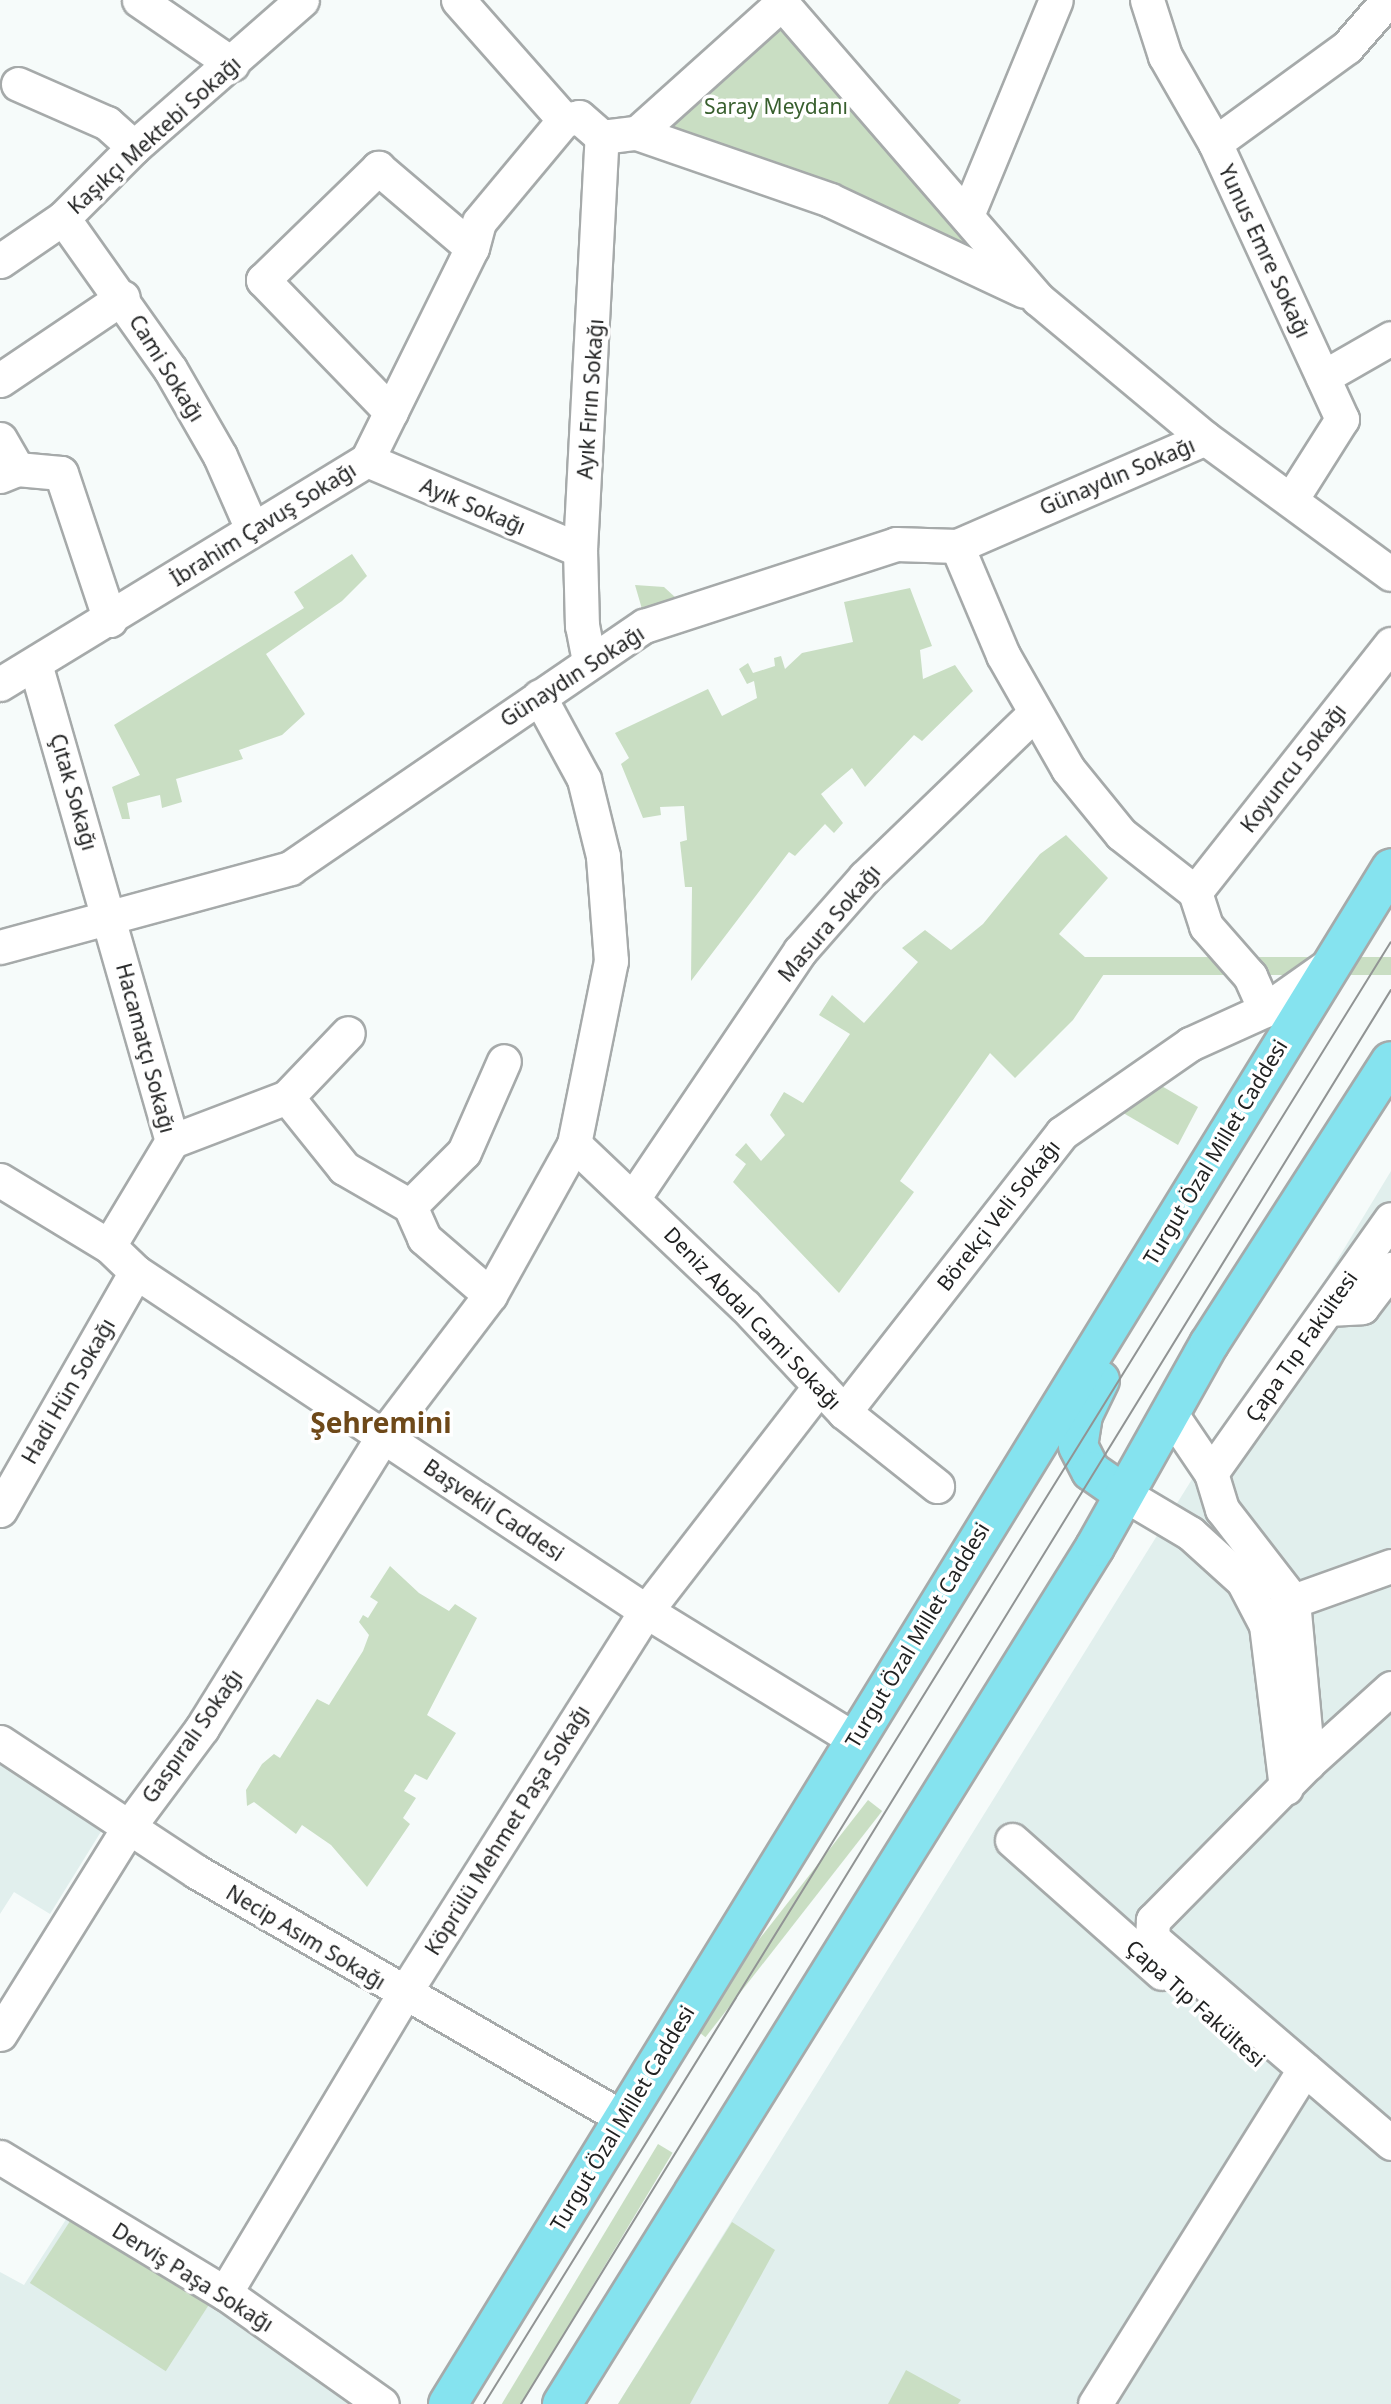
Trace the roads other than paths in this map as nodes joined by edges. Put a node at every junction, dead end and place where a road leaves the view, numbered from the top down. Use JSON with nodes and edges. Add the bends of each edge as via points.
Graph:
{"nodes":[{"id":1,"x":139,"y":0,"type":"edge"},
{"id":2,"x":302,"y":0,"type":"edge"},
{"id":3,"x":458,"y":0,"type":"edge"},
{"id":4,"x":1056,"y":0,"type":"edge"},
{"id":5,"x":1147,"y":0,"type":"edge"},
{"id":6,"x":1388,"y":0,"type":"edge"},
{"id":7,"x":780,"y":1,"type":"edge"},
{"id":8,"x":232,"y":64,"type":"junction"},
{"id":9,"x":18,"y":83,"type":"dead end"},
{"id":10,"x":564,"y":120,"type":"junction"},
{"id":11,"x":637,"y":133,"type":"junction"},
{"id":12,"x":602,"y":136,"type":"junction"},
{"id":13,"x":1215,"y":143,"type":"junction"},
{"id":14,"x":134,"y":147,"type":"junction"},
{"id":15,"x":968,"y":214,"type":"junction"},
{"id":16,"x":63,"y":218,"type":"junction"},
{"id":17,"x":472,"y":248,"type":"junction"},
{"id":18,"x":0,"y":261,"type":"edge"},
{"id":19,"x":123,"y":298,"type":"junction"},
{"id":20,"x":1038,"y":299,"type":"junction"},
{"id":21,"x":1391,"y":338,"type":"edge"},
{"id":22,"x":1323,"y":377,"type":"junction"},
{"id":23,"x":0,"y":380,"type":"edge"},
{"id":24,"x":391,"y":412,"type":"junction"},
{"id":25,"x":1205,"y":438,"type":"junction"},
{"id":26,"x":0,"y":439,"type":"edge"},
{"id":27,"x":367,"y":460,"type":"junction"},
{"id":28,"x":8,"y":473,"type":"edge"},
{"id":29,"x":1292,"y":498,"type":"junction"},
{"id":30,"x":252,"y":529,"type":"junction"},
{"id":31,"x":957,"y":546,"type":"junction"},
{"id":32,"x":580,"y":550,"type":"junction"},
{"id":33,"x":1391,"y":574,"type":"edge"},
{"id":34,"x":110,"y":620,"type":"junction"},
{"id":35,"x":1391,"y":644,"type":"edge"},
{"id":36,"x":589,"y":661,"type":"junction"},
{"id":37,"x":36,"y":667,"type":"junction"},
{"id":38,"x":0,"y":684,"type":"edge"},
{"id":39,"x":540,"y":696,"type":"junction"},
{"id":40,"x":1035,"y":713,"type":"junction"},
{"id":41,"x":1391,"y":868,"type":"edge"},
{"id":42,"x":1195,"y":892,"type":"junction"},
{"id":43,"x":111,"y":918,"type":"junction"},
{"id":44,"x":0,"y":947,"type":"edge"},
{"id":45,"x":1326,"y":967,"type":"junction"},
{"id":46,"x":1265,"y":1010,"type":"junction"},
{"id":47,"x":348,"y":1032,"type":"dead end"},
{"id":48,"x":504,"y":1061,"type":"dead end"},
{"id":49,"x":1391,"y":1061,"type":"edge"},
{"id":50,"x":287,"y":1097,"type":"junction"},
{"id":51,"x":172,"y":1140,"type":"junction"},
{"id":52,"x":574,"y":1144,"type":"junction"},
{"id":53,"x":0,"y":1180,"type":"edge"},
{"id":54,"x":634,"y":1197,"type":"junction"},
{"id":55,"x":410,"y":1206,"type":"junction"},
{"id":56,"x":1391,"y":1219,"type":"edge"},
{"id":57,"x":109,"y":1246,"type":"junction"},
{"id":58,"x":1391,"y":1269,"type":"edge"},
{"id":59,"x":136,"y":1272,"type":"junction"},
{"id":60,"x":490,"y":1295,"type":"junction"},
{"id":61,"x":1328,"y":1308,"type":"junction"},
{"id":62,"x":1104,"y":1337,"type":"junction"},
{"id":63,"x":820,"y":1386,"type":"junction"},
{"id":64,"x":844,"y":1412,"type":"junction"},
{"id":65,"x":1171,"y":1414,"type":"junction"},
{"id":66,"x":383,"y":1436,"type":"junction"},
{"id":67,"x":1211,"y":1473,"type":"junction"},
{"id":68,"x":937,"y":1486,"type":"dead end"},
{"id":69,"x":1124,"y":1494,"type":"junction"},
{"id":70,"x":0,"y":1510,"type":"edge"},
{"id":71,"x":1391,"y":1566,"type":"edge"},
{"id":72,"x":1391,"y":1587,"type":"edge"},
{"id":73,"x":646,"y":1611,"type":"junction"},
{"id":74,"x":1286,"y":1616,"type":"junction"},
{"id":75,"x":1391,"y":1661,"type":"edge"},
{"id":76,"x":1391,"y":1688,"type":"edge"},
{"id":77,"x":854,"y":1739,"type":"junction"},
{"id":78,"x":0,"y":1742,"type":"edge"},
{"id":79,"x":1297,"y":1763,"type":"junction"},
{"id":80,"x":130,"y":1825,"type":"junction"},
{"id":81,"x":1012,"y":1840,"type":"dead end"},
{"id":82,"x":1121,"y":1935,"type":"junction"},
{"id":83,"x":403,"y":1994,"type":"junction"},
{"id":84,"x":0,"y":2034,"type":"edge"},
{"id":85,"x":1297,"y":2078,"type":"junction"},
{"id":86,"x":622,"y":2117,"type":"junction"},
{"id":87,"x":1391,"y":2143,"type":"edge"},
{"id":88,"x":0,"y":2157,"type":"edge"},
{"id":89,"x":1391,"y":2166,"type":"edge"},
{"id":90,"x":225,"y":2293,"type":"junction"},
{"id":91,"x":382,"y":2404,"type":"edge"},
{"id":92,"x":448,"y":2404,"type":"edge"},
{"id":93,"x":562,"y":2404,"type":"edge"},
{"id":94,"x":1095,"y":2404,"type":"edge"}],
"edges":[{"from":1,"to":8,"type":"street"},
{"from":2,"to":8,"type":"street","name":"Kaşıkçı Mektebi Sokağı"},
{"from":3,"to":10,"type":"street"},
{"from":4,"to":15,"type":"street"},
{"from":5,"to":13,"type":"street","name":"Yunus Emre Sokağı","via":[[1166,56]]},
{"from":6,"to":13,"type":"street","via":[[1347,47]]},
{"from":7,"to":11,"type":"street"},
{"from":7,"to":15,"type":"street"},
{"from":8,"to":14,"type":"street","name":"Kaşıkçı Mektebi Sokağı"},
{"from":9,"to":14,"type":"street","via":[[107,123]]},
{"from":10,"to":12,"type":"street","via":[[579,117]]},
{"from":10,"to":17,"type":"street","name":"İbrahim Çavuş Sokağı","via":[[479,222]]},
{"from":11,"to":12,"type":"street"},
{"from":11,"to":20,"type":"street","via":[[830,200]]},
{"from":12,"to":32,"type":"street","name":"Ayık Fırın Sokağı"},
{"from":13,"to":22,"type":"street","name":"Yunus Emre Sokağı"},
{"from":14,"to":16,"type":"street","name":"Kaşıkçı Mektebi Sokağı"},
{"from":15,"to":20,"type":"street"},
{"from":16,"to":18,"type":"street","name":"Kaşıkçı Mektebi Sokağı"},
{"from":16,"to":19,"type":"street","name":"Cami Sokağı"},
{"from":17,"to":24,"type":"street","name":"İbrahim Çavuş Sokağı"},
{"from":17,"to":24,"type":"street","via":[[378,168],[263,280]]},
{"from":19,"to":23,"type":"street"},
{"from":19,"to":30,"type":"street","name":"Cami Sokağı","via":[[220,456]]},
{"from":20,"to":25,"type":"street"},
{"from":21,"to":22,"type":"street"},
{"from":22,"to":29,"type":"street","name":"Yunus Emre Sokağı","via":[[1342,419]]},
{"from":24,"to":27,"type":"street","name":"İbrahim Çavuş Sokağı"},
{"from":25,"to":29,"type":"street"},
{"from":25,"to":31,"type":"street","name":"Günaydın Sokağı"},
{"from":26,"to":28,"type":"street"},
{"from":27,"to":30,"type":"street","name":"İbrahim Çavuş Sokağı"},
{"from":27,"to":32,"type":"street","name":"Ayık Sokağı"},
{"from":28,"to":34,"type":"street","via":[[61,473]]},
{"from":29,"to":33,"type":"street"},
{"from":30,"to":34,"type":"street","name":"İbrahim Çavuş Sokağı"},
{"from":31,"to":36,"type":"street","name":"Günaydın Sokağı","via":[[896,544],[780,578],[644,626]]},
{"from":31,"to":40,"type":"street","via":[[993,635]]},
{"from":32,"to":36,"type":"street","name":"Ayık Fırın Sokağı","via":[[582,626]]},
{"from":34,"to":37,"type":"street","name":"İbrahim Çavuş Sokağı"},
{"from":35,"to":42,"type":"street","name":"Koyuncu Sokağı"},
{"from":36,"to":39,"type":"street","name":"Günaydın Sokağı"},
{"from":37,"to":38,"type":"street","name":"İbrahim Çavuş Sokağı"},
{"from":37,"to":43,"type":"street","name":"Çıtak Sokağı"},
{"from":39,"to":43,"type":"street","name":"Günaydın Sokağı","via":[[290,868]]},
{"from":39,"to":52,"type":"street","name":"Gaspıralı Sokağı","via":[[583,779],[604,869],[611,961]]},
{"from":40,"to":42,"type":"street","via":[[1068,769],[1121,834]]},
{"from":40,"to":54,"type":"street","name":"Masura Sokağı","via":[[865,877],[800,951]]},
{"from":41,"to":45,"type":"main road","name":"Turgut Özal Millet Caddesi"},
{"from":42,"to":46,"type":"street","via":[[1206,926],[1250,976]]},
{"from":43,"to":44,"type":"street","name":"Günaydın Sokağı"},
{"from":43,"to":51,"type":"street","name":"Hacamatçı Sokağı"},
{"from":45,"to":46,"type":"street","name":"Börekçi Veli Sokağı"},
{"from":45,"to":62,"type":"main road","name":"Turgut Özal Millet Caddesi"},
{"from":46,"to":64,"type":"street","name":"Börekçi Veli Sokağı","via":[[1190,1044],[1062,1133]]},
{"from":47,"to":50,"type":"street"},
{"from":48,"to":55,"type":"street","via":[[464,1152]]},
{"from":49,"to":65,"type":"main road","via":[[1209,1343]]},
{"from":50,"to":51,"type":"street"},
{"from":50,"to":55,"type":"street","via":[[344,1168]]},
{"from":51,"to":57,"type":"street","name":"Hacamatçı Sokağı"},
{"from":52,"to":54,"type":"street","name":"Deniz Abdal Cami Sokağı"},
{"from":52,"to":60,"type":"street","name":"Gaspıralı Sokağı"},
{"from":53,"to":57,"type":"street","name":"Başvekil Caddesi"},
{"from":54,"to":63,"type":"street","name":"Deniz Abdal Cami Sokağı"},
{"from":55,"to":60,"type":"street","via":[[424,1238]]},
{"from":56,"to":61,"type":"street","name":"Çapa Tıp Fakültesi"},
{"from":57,"to":59,"type":"street","name":"Başvekil Caddesi"},
{"from":58,"to":61,"type":"street","via":[[1362,1307]]},
{"from":59,"to":66,"type":"street","name":"Başvekil Caddesi"},
{"from":59,"to":70,"type":"street","name":"Hadi Hün Sokağı"},
{"from":60,"to":66,"type":"street","name":"Gaspıralı Sokağı"},
{"from":61,"to":67,"type":"street","name":"Çapa Tıp Fakültesi"},
{"from":62,"to":69,"type":"main road","via":[[1103,1373],[1080,1423],[1078,1446],[1091,1471]]},
{"from":62,"to":77,"type":"main road","name":"Turgut Özal Millet Caddesi"},
{"from":63,"to":64,"type":"street","name":"Deniz Abdal Cami Sokağı"},
{"from":63,"to":73,"type":"street","name":"Köprülü Mehmet Paşa Sokağı"},
{"from":64,"to":68,"type":"street","name":"Deniz Abdal Cami Sokağı"},
{"from":65,"to":67,"type":"street"},
{"from":65,"to":69,"type":"main road"},
{"from":66,"to":73,"type":"street","name":"Başvekil Caddesi"},
{"from":66,"to":80,"type":"street","name":"Gaspıralı Sokağı","via":[[202,1728]]},
{"from":67,"to":74,"type":"street","via":[[1222,1509]]},
{"from":69,"to":74,"type":"street","via":[[1175,1522]]},
{"from":69,"to":93,"type":"main road"},
{"from":71,"to":74,"type":"street"},
{"from":72,"to":74,"type":"street"},
{"from":73,"to":77,"type":"street","name":"Başvekil Caddesi"},
{"from":73,"to":83,"type":"street","name":"Köprülü Mehmet Paşa Sokağı"},
{"from":74,"to":79,"type":"street"},
{"from":75,"to":79,"type":"street","name":"Çapa Tıp Fakültesi"},
{"from":76,"to":79,"type":"street"},
{"from":77,"to":86,"type":"main road","name":"Turgut Özal Millet Caddesi"},
{"from":78,"to":80,"type":"street","name":"Necip Asım Sokağı"},
{"from":79,"to":82,"type":"street","name":"Çapa Tıp Fakültesi"},
{"from":79,"to":85,"type":"street","via":[[1153,1920],[1152,1938]]},
{"from":80,"to":83,"type":"street","name":"Necip Asım Sokağı","via":[[197,1872]]},
{"from":80,"to":84,"type":"street","name":"Gaspıralı Sokağı"},
{"from":81,"to":82,"type":"street"},
{"from":82,"to":85,"type":"street","name":"Çapa Tıp Fakültesi"},
{"from":83,"to":86,"type":"street","name":"Necip Asım Sokağı"},
{"from":83,"to":90,"type":"street","name":"Köprülü Mehmet Paşa Sokağı"},
{"from":85,"to":87,"type":"street"},
{"from":85,"to":89,"type":"street","name":"Çapa Tıp Fakültesi"},
{"from":85,"to":94,"type":"street"},
{"from":86,"to":92,"type":"main road","name":"Turgut Özal Millet Caddesi"},
{"from":88,"to":90,"type":"street","name":"Derviş Paşa Sokağı"},
{"from":90,"to":91,"type":"street","name":"Derviş Paşa Sokağı"}]}
